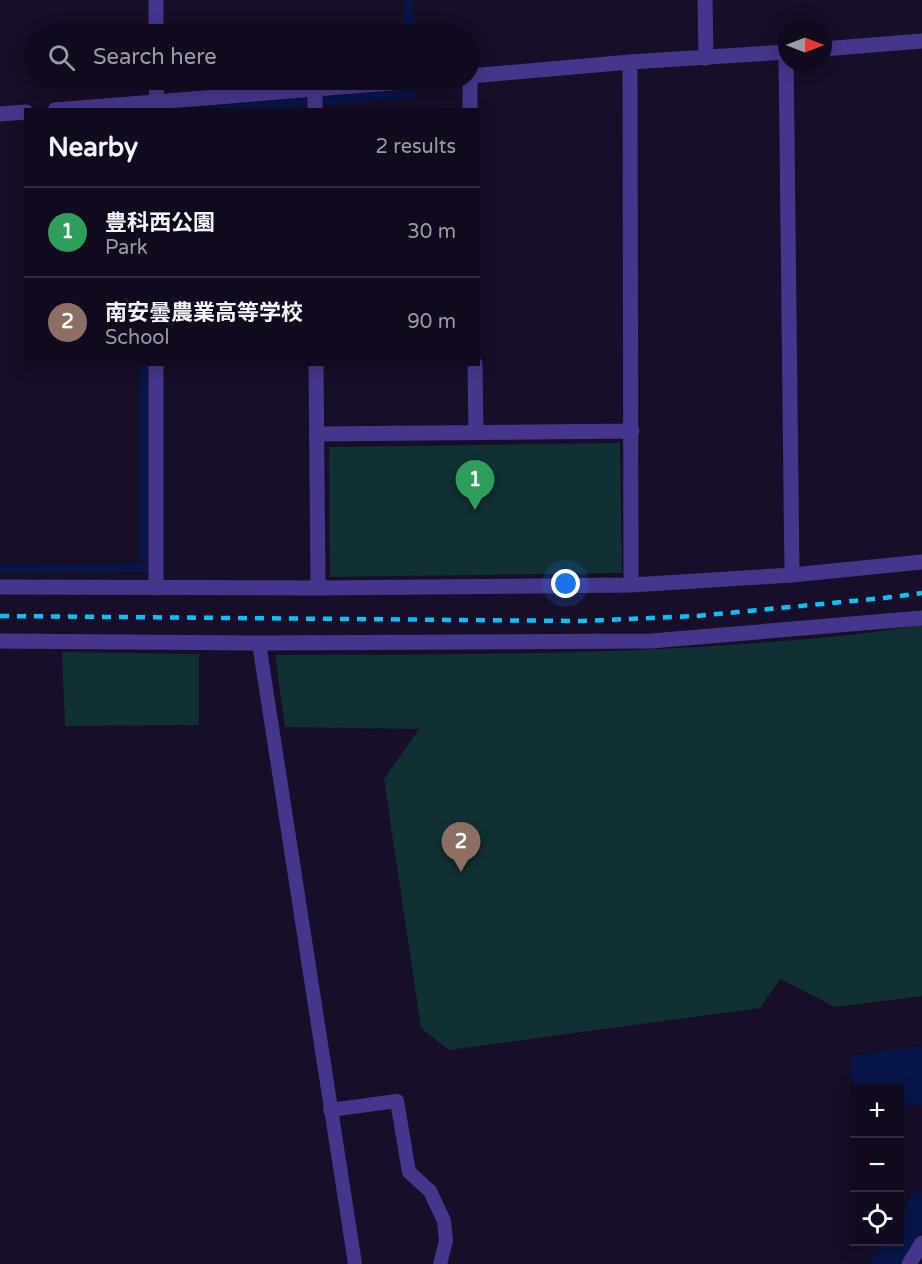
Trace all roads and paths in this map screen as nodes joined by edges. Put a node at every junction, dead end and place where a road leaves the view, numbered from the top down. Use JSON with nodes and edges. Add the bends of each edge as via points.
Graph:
{"nodes":[{"id":1,"x":156,"y":0,"type":"edge"},
{"id":2,"x":705,"y":0,"type":"edge"},
{"id":3,"x":156,"y":24,"type":"edge"},
{"id":4,"x":922,"y":41,"type":"edge"},
{"id":5,"x":832,"y":48,"type":"edge"},
{"id":6,"x":778,"y":53,"type":"edge"},
{"id":7,"x":706,"y":58,"type":"junction"},
{"id":8,"x":630,"y":62,"type":"junction"},
{"id":9,"x":787,"y":72,"type":"edge"},
{"id":10,"x":480,"y":75,"type":"edge"},
{"id":11,"x":156,"y":90,"type":"edge"},
{"id":12,"x":305,"y":90,"type":"edge"},
{"id":13,"x":315,"y":90,"type":"edge"},
{"id":14,"x":470,"y":90,"type":"edge"},
{"id":15,"x":157,"y":105,"type":"edge"},
{"id":16,"x":96,"y":108,"type":"edge"},
{"id":17,"x":315,"y":108,"type":"edge"},
{"id":18,"x":470,"y":108,"type":"edge"},
{"id":19,"x":24,"y":112,"type":"edge"},
{"id":20,"x":0,"y":114,"type":"edge"},
{"id":21,"x":156,"y":366,"type":"edge"},
{"id":22,"x":316,"y":366,"type":"edge"},
{"id":23,"x":475,"y":366,"type":"edge"},
{"id":24,"x":632,"y":431,"type":"junction"},
{"id":25,"x":476,"y":432,"type":"junction"},
{"id":26,"x":317,"y":434,"type":"junction"},
{"id":27,"x":922,"y":562,"type":"edge"},
{"id":28,"x":792,"y":575,"type":"junction"},
{"id":29,"x":632,"y":585,"type":"junction"},
{"id":30,"x":0,"y":587,"type":"edge"},
{"id":31,"x":156,"y":588,"type":"junction"},
{"id":32,"x":318,"y":588,"type":"junction"},
{"id":33,"x":922,"y":618,"type":"edge"},
{"id":34,"x":0,"y":641,"type":"edge"},
{"id":35,"x":259,"y":643,"type":"junction"},
{"id":36,"x":330,"y":1110,"type":"junction"},
{"id":37,"x":922,"y":1243,"type":"edge"},
{"id":38,"x":355,"y":1264,"type":"edge"},
{"id":39,"x":440,"y":1264,"type":"edge"},
{"id":40,"x":909,"y":1264,"type":"edge"}],
"edges":[{"from":1,"to":3,"type":"street"},
{"from":2,"to":7,"type":"street"},
{"from":4,"to":5,"type":"street"},
{"from":6,"to":7,"type":"street"},
{"from":7,"to":8,"type":"street"},
{"from":8,"to":10,"type":"street"},
{"from":8,"to":24,"type":"street"},
{"from":9,"to":28,"type":"street"},
{"from":11,"to":15,"type":"street"},
{"from":12,"to":15,"type":"street"},
{"from":13,"to":17,"type":"street"},
{"from":14,"to":18,"type":"street"},
{"from":15,"to":16,"type":"street"},
{"from":19,"to":20,"type":"street"},
{"from":21,"to":31,"type":"street"},
{"from":22,"to":26,"type":"street"},
{"from":23,"to":25,"type":"street"},
{"from":24,"to":25,"type":"street"},
{"from":24,"to":29,"type":"street"},
{"from":25,"to":26,"type":"street"},
{"from":26,"to":32,"type":"street"},
{"from":27,"to":28,"type":"street"},
{"from":28,"to":29,"type":"street"},
{"from":29,"to":32,"type":"street"},
{"from":30,"to":31,"type":"street"},
{"from":31,"to":32,"type":"street"},
{"from":33,"to":35,"type":"street","via":[[651,641]]},
{"from":34,"to":35,"type":"street"},
{"from":35,"to":36,"type":"lane"},
{"from":36,"to":38,"type":"lane"},
{"from":36,"to":39,"type":"lane","via":[[397,1101],[409,1172],[430,1191],[444,1221],[446,1240]]},
{"from":37,"to":40,"type":"street"}]}
